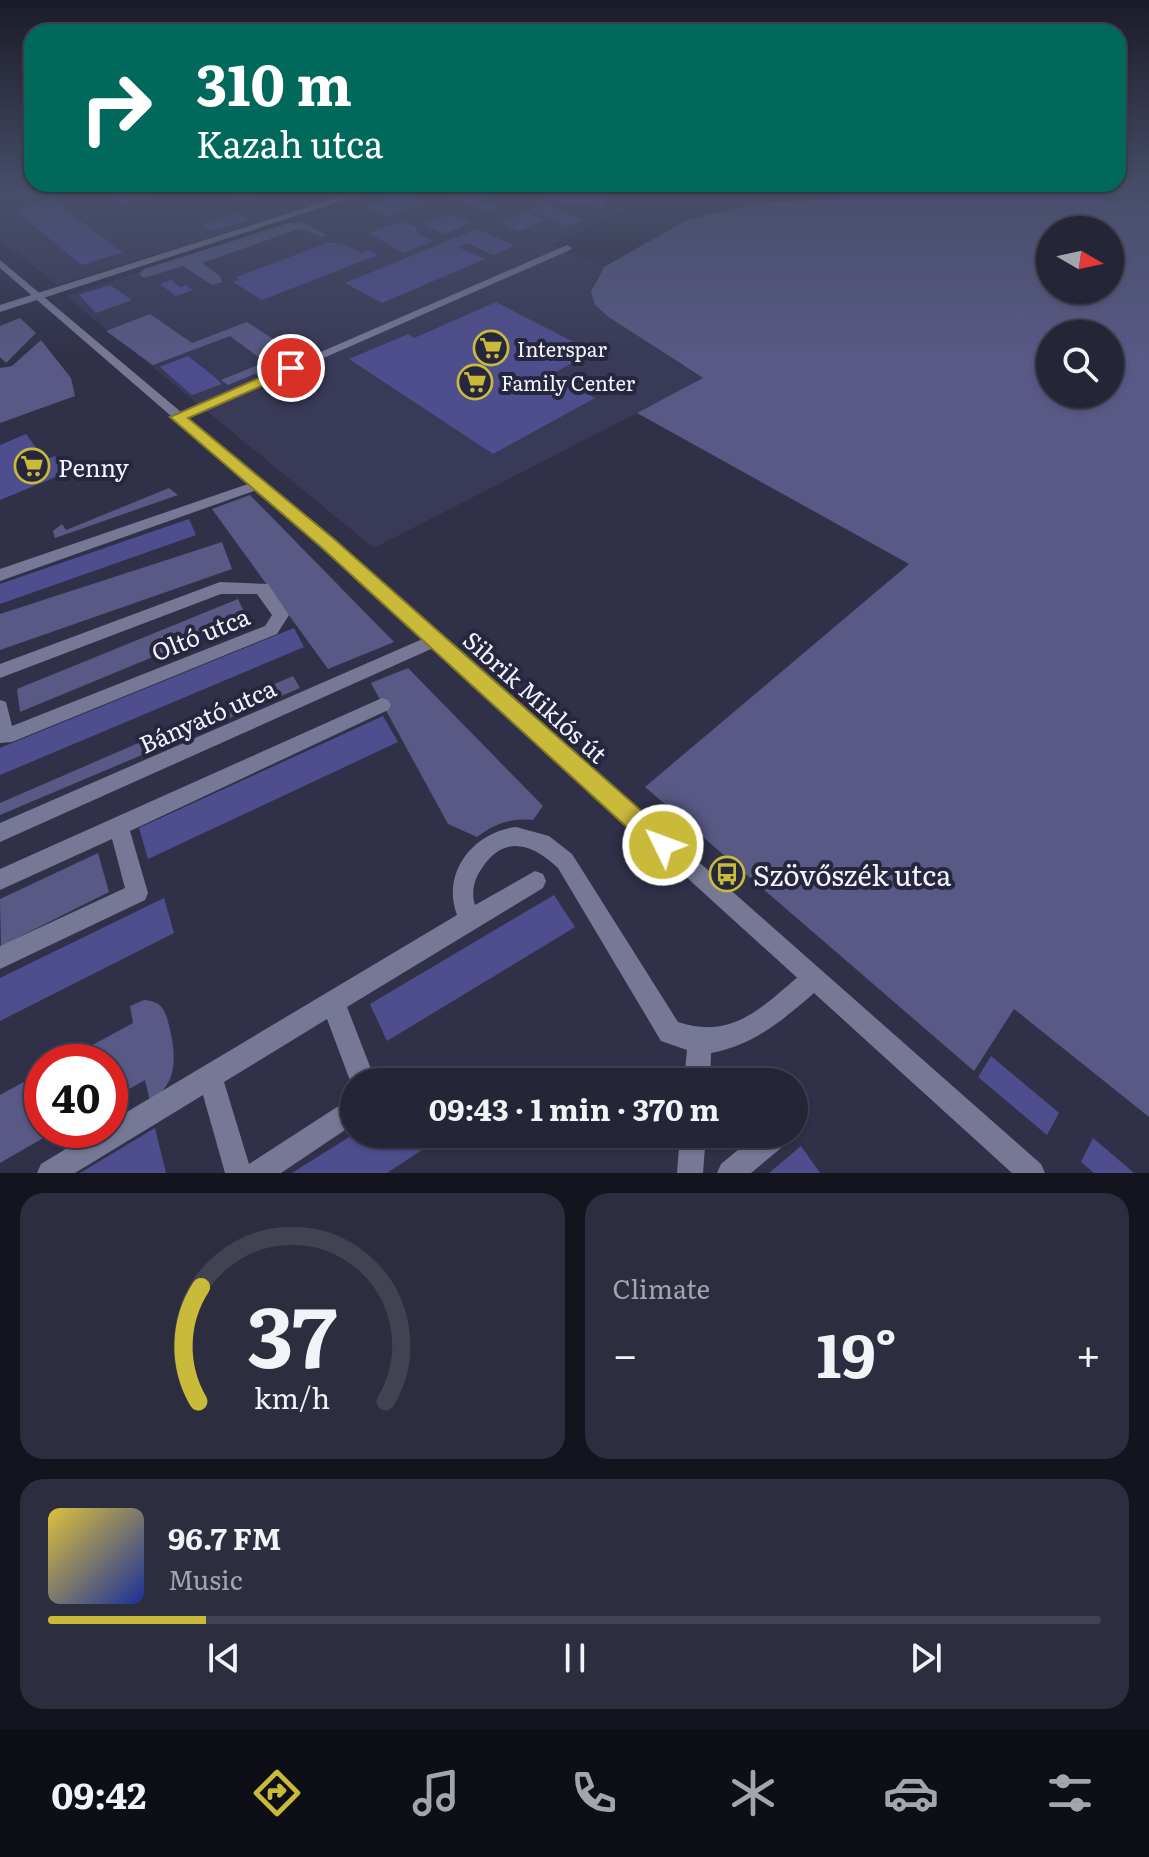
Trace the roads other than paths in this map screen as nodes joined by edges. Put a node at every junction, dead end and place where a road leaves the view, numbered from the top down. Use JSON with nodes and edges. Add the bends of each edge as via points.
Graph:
{"nodes":[{"id":1,"x":197,"y":246,"type":"edge"},
{"id":2,"x":567,"y":248,"type":"dead end"},
{"id":3,"x":0,"y":263,"type":"edge"},
{"id":4,"x":40,"y":296,"type":"junction"},
{"id":5,"x":0,"y":309,"type":"edge"},
{"id":6,"x":177,"y":417,"type":"junction"},
{"id":7,"x":257,"y":485,"type":"junction"},
{"id":8,"x":0,"y":575,"type":"edge"},
{"id":9,"x":434,"y":640,"type":"junction"},
{"id":10,"x":0,"y":671,"type":"edge"},
{"id":11,"x":382,"y":705,"type":"dead end"},
{"id":12,"x":0,"y":707,"type":"edge"},
{"id":13,"x":119,"y":826,"type":"junction"},
{"id":14,"x":0,"y":833,"type":"edge"},
{"id":15,"x":0,"y":880,"type":"edge"},
{"id":16,"x":535,"y":881,"type":"dead end"},
{"id":17,"x":470,"y":920,"type":"junction"},
{"id":18,"x":0,"y":958,"type":"edge"},
{"id":19,"x":813,"y":979,"type":"junction"},
{"id":20,"x":333,"y":1002,"type":"junction"},
{"id":21,"x":700,"y":1042,"type":"junction"},
{"id":22,"x":358,"y":1068,"type":"edge"},
{"id":23,"x":698,"y":1068,"type":"edge"},
{"id":24,"x":211,"y":1079,"type":"junction"},
{"id":25,"x":340,"y":1118,"type":"edge"},
{"id":26,"x":692,"y":1148,"type":"edge"},
{"id":27,"x":761,"y":1148,"type":"edge"},
{"id":28,"x":50,"y":1173,"type":"edge"},
{"id":29,"x":238,"y":1173,"type":"edge"},
{"id":30,"x":258,"y":1173,"type":"edge"},
{"id":31,"x":690,"y":1173,"type":"edge"},
{"id":32,"x":730,"y":1173,"type":"edge"},
{"id":33,"x":1032,"y":1173,"type":"edge"}],
"edges":[{"from":1,"to":4,"type":"street"},
{"from":2,"to":6,"type":"street"},
{"from":3,"to":4,"type":"street","name":"Sibrik Miklós út"},
{"from":4,"to":5,"type":"street"},
{"from":4,"to":6,"type":"street","name":"Sibrik Miklós út"},
{"from":6,"to":7,"type":"street","name":"Sibrik Miklós út"},
{"from":7,"to":8,"type":"street"},
{"from":7,"to":9,"type":"street","name":"Sibrik Miklós út"},
{"from":9,"to":14,"type":"street","name":"Bányató utca"},
{"from":9,"to":19,"type":"street","name":"Sibrik Miklós út"},
{"from":10,"to":12,"type":"street","name":"Oltó utca","via":[[220,588],[262,588],[281,615],[271,630],[5,737]]},
{"from":11,"to":13,"type":"street"},
{"from":13,"to":15,"type":"street"},
{"from":13,"to":18,"type":"street","via":[[137,893]]},
{"from":16,"to":17,"type":"street"},
{"from":17,"to":20,"type":"street"},
{"from":17,"to":21,"type":"street","via":[[462,895],[477,854],[506,836],[538,839],[565,861],[660,1020],[670,1032]]},
{"from":19,"to":21,"type":"street","via":[[743,1034]]},
{"from":19,"to":33,"type":"street","name":"Sibrik Miklós út"},
{"from":20,"to":22,"type":"street"},
{"from":20,"to":24,"type":"street"},
{"from":21,"to":23,"type":"street"},
{"from":24,"to":28,"type":"street"},
{"from":24,"to":29,"type":"street"},
{"from":25,"to":30,"type":"street"},
{"from":26,"to":31,"type":"street"},
{"from":27,"to":32,"type":"street"}]}
